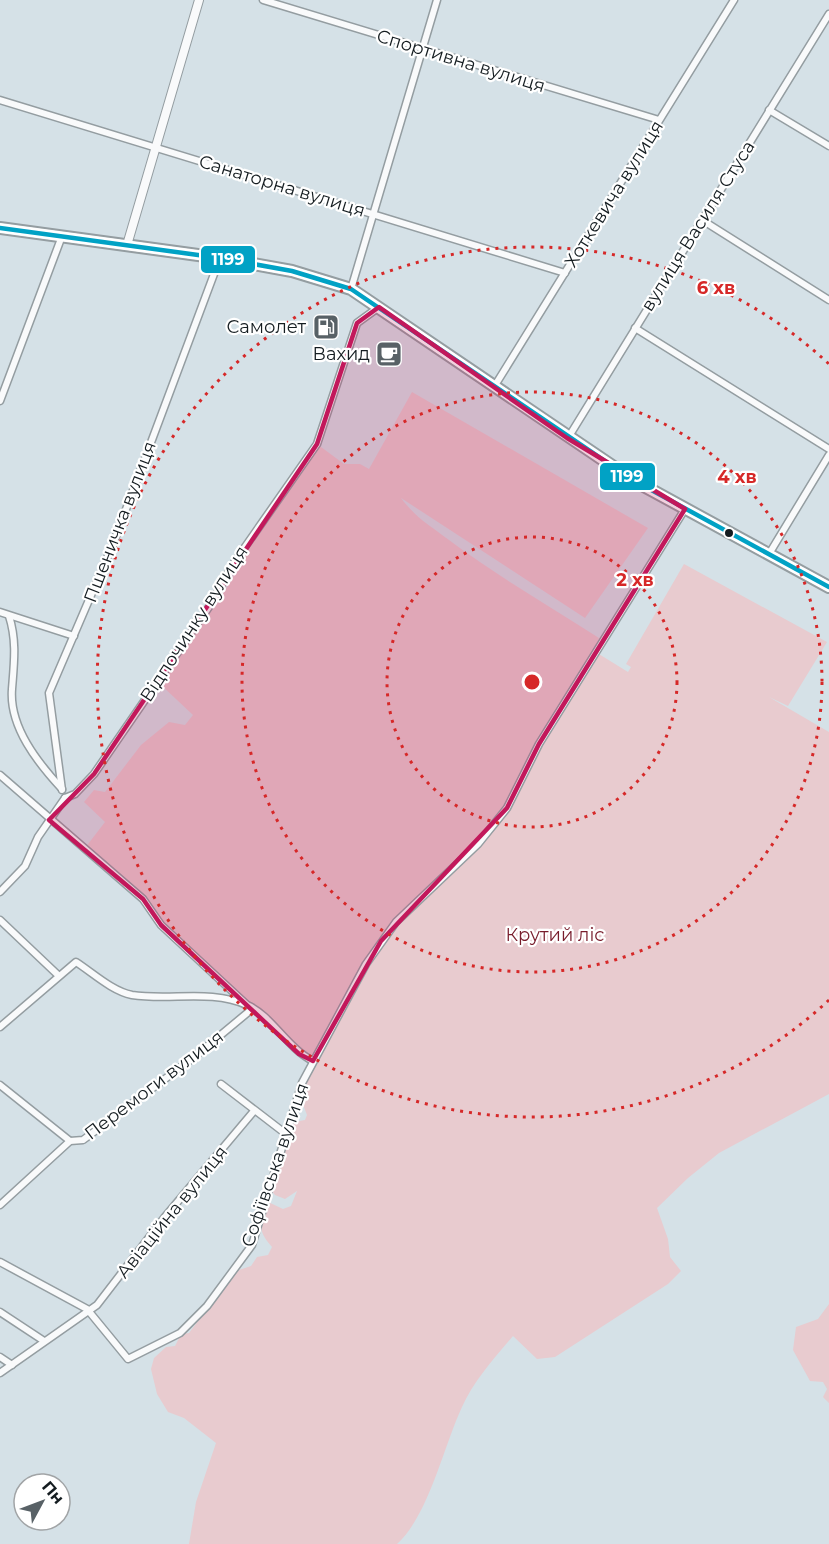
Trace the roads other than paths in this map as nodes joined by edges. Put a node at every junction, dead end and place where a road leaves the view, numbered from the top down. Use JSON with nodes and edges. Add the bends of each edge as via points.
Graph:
{"nodes":[{"id":1,"x":199,"y":0,"type":"edge"},
{"id":2,"x":263,"y":0,"type":"edge"},
{"id":3,"x":437,"y":0,"type":"edge"},
{"id":4,"x":734,"y":0,"type":"edge"},
{"id":5,"x":829,"y":14,"type":"edge"},
{"id":6,"x":422,"y":49,"type":"junction"},
{"id":7,"x":0,"y":100,"type":"edge"},
{"id":8,"x":770,"y":110,"type":"junction"},
{"id":9,"x":659,"y":120,"type":"junction"},
{"id":10,"x":829,"y":146,"type":"edge"},
{"id":11,"x":155,"y":148,"type":"junction"},
{"id":12,"x":374,"y":213,"type":"junction"},
{"id":13,"x":702,"y":220,"type":"junction"},
{"id":14,"x":0,"y":228,"type":"edge"},
{"id":15,"x":62,"y":236,"type":"junction"},
{"id":16,"x":127,"y":245,"type":"junction"},
{"id":17,"x":220,"y":258,"type":"junction"},
{"id":18,"x":565,"y":273,"type":"junction"},
{"id":19,"x":351,"y":289,"type":"junction"},
{"id":20,"x":829,"y":300,"type":"edge"},
{"id":21,"x":379,"y":307,"type":"junction"},
{"id":22,"x":635,"y":328,"type":"junction"},
{"id":23,"x":493,"y":387,"type":"junction"},
{"id":24,"x":0,"y":401,"type":"edge"},
{"id":25,"x":567,"y":438,"type":"junction"},
{"id":26,"x":829,"y":449,"type":"edge"},
{"id":27,"x":829,"y":455,"type":"edge"},
{"id":28,"x":686,"y":509,"type":"junction"},
{"id":29,"x":769,"y":554,"type":"junction"},
{"id":30,"x":829,"y":587,"type":"edge"},
{"id":31,"x":0,"y":612,"type":"edge"},
{"id":32,"x":9,"y":616,"type":"junction"},
{"id":33,"x":74,"y":636,"type":"junction"},
{"id":34,"x":0,"y":775,"type":"edge"},
{"id":35,"x":62,"y":790,"type":"junction"},
{"id":36,"x":65,"y":798,"type":"junction"},
{"id":37,"x":49,"y":820,"type":"junction"},
{"id":38,"x":0,"y":892,"type":"edge"},
{"id":39,"x":0,"y":920,"type":"edge"},
{"id":40,"x":59,"y":976,"type":"junction"},
{"id":41,"x":250,"y":1007,"type":"junction"},
{"id":42,"x":0,"y":1027,"type":"edge"},
{"id":43,"x":313,"y":1061,"type":"junction"},
{"id":44,"x":221,"y":1084,"type":"dead end"},
{"id":45,"x":0,"y":1085,"type":"edge"},
{"id":46,"x":254,"y":1111,"type":"junction"},
{"id":47,"x":286,"y":1134,"type":"junction"},
{"id":48,"x":70,"y":1141,"type":"junction"},
{"id":49,"x":0,"y":1204,"type":"edge"},
{"id":50,"x":0,"y":1262,"type":"edge"},
{"id":51,"x":87,"y":1309,"type":"junction"},
{"id":52,"x":0,"y":1312,"type":"edge"},
{"id":53,"x":44,"y":1341,"type":"junction"},
{"id":54,"x":0,"y":1358,"type":"edge"},
{"id":55,"x":12,"y":1365,"type":"junction"},
{"id":56,"x":0,"y":1373,"type":"edge"}],
"edges":[{"from":1,"to":11,"type":"street"},
{"from":2,"to":6,"type":"street","name":"Спортивна вулиця"},
{"from":3,"to":6,"type":"street"},
{"from":4,"to":9,"type":"street","name":"Хоткевича вулиця"},
{"from":5,"to":8,"type":"street","name":"вулиця Василя Стуса"},
{"from":6,"to":9,"type":"street","name":"Спортивна вулиця"},
{"from":6,"to":12,"type":"street"},
{"from":7,"to":11,"type":"street","name":"Санаторна вулиця"},
{"from":8,"to":10,"type":"street"},
{"from":8,"to":13,"type":"street","name":"вулиця Василя Стуса"},
{"from":9,"to":18,"type":"street","name":"Хоткевича вулиця"},
{"from":11,"to":12,"type":"street","name":"Санаторна вулиця"},
{"from":11,"to":16,"type":"street"},
{"from":12,"to":18,"type":"street","name":"Санаторна вулиця"},
{"from":12,"to":19,"type":"street"},
{"from":13,"to":20,"type":"street"},
{"from":13,"to":22,"type":"street","name":"вулиця Василя Стуса"},
{"from":14,"to":15,"type":"highway"},
{"from":15,"to":16,"type":"highway"},
{"from":15,"to":24,"type":"street"},
{"from":16,"to":17,"type":"highway"},
{"from":17,"to":19,"type":"highway","via":[[292,271]]},
{"from":17,"to":33,"type":"street","name":"Пшеничка вулиця","via":[[113,544]]},
{"from":18,"to":23,"type":"street","name":"Хоткевича вулиця"},
{"from":19,"to":21,"type":"highway"},
{"from":21,"to":23,"type":"highway"},
{"from":21,"to":36,"type":"street","name":"Відпочинку вулиця","via":[[357,323],[317,444],[94,774],[75,794]]},
{"from":22,"to":25,"type":"street","name":"вулиця Василя Стуса"},
{"from":22,"to":26,"type":"street"},
{"from":23,"to":25,"type":"highway"},
{"from":25,"to":28,"type":"highway"},
{"from":27,"to":29,"type":"street"},
{"from":28,"to":29,"type":"highway"},
{"from":28,"to":43,"type":"street","name":"Софіївська вулиця","via":[[539,744],[507,808],[478,844],[381,941]]},
{"from":29,"to":30,"type":"highway"},
{"from":31,"to":32,"type":"street"},
{"from":32,"to":33,"type":"street"},
{"from":32,"to":35,"type":"street","via":[[16,660],[11,691],[14,713],[31,751]]},
{"from":33,"to":35,"type":"street","name":"Пшеничка вулиця","via":[[49,693]]},
{"from":34,"to":37,"type":"street"},
{"from":35,"to":36,"type":"street"},
{"from":36,"to":37,"type":"street"},
{"from":37,"to":38,"type":"street","via":[[25,866]]},
{"from":37,"to":41,"type":"street","via":[[143,900],[161,925]]},
{"from":39,"to":40,"type":"street"},
{"from":40,"to":41,"type":"street","via":[[76,962],[117,990],[132,994],[211,996]]},
{"from":40,"to":42,"type":"street"},
{"from":41,"to":43,"type":"street","via":[[299,1054]]},
{"from":41,"to":48,"type":"street","name":"Перемоги вулиця","via":[[193,1058],[83,1140]]},
{"from":43,"to":47,"type":"street","name":"Софіївська вулиця"},
{"from":44,"to":46,"type":"street"},
{"from":45,"to":48,"type":"street"},
{"from":46,"to":47,"type":"street"},
{"from":46,"to":51,"type":"street","name":"Авіаційна вулиця","via":[[97,1305]]},
{"from":47,"to":51,"type":"street","name":"Софіївська вулиця","via":[[252,1245],[207,1306],[180,1333],[128,1359]]},
{"from":48,"to":49,"type":"street","name":"Перемоги вулиця"},
{"from":50,"to":51,"type":"street"},
{"from":51,"to":53,"type":"street","name":"Авіаційна вулиця"},
{"from":52,"to":53,"type":"street"},
{"from":53,"to":55,"type":"street","name":"Авіаційна вулиця"},
{"from":54,"to":55,"type":"street"},
{"from":55,"to":56,"type":"street","name":"Авіаційна вулиця"}]}
